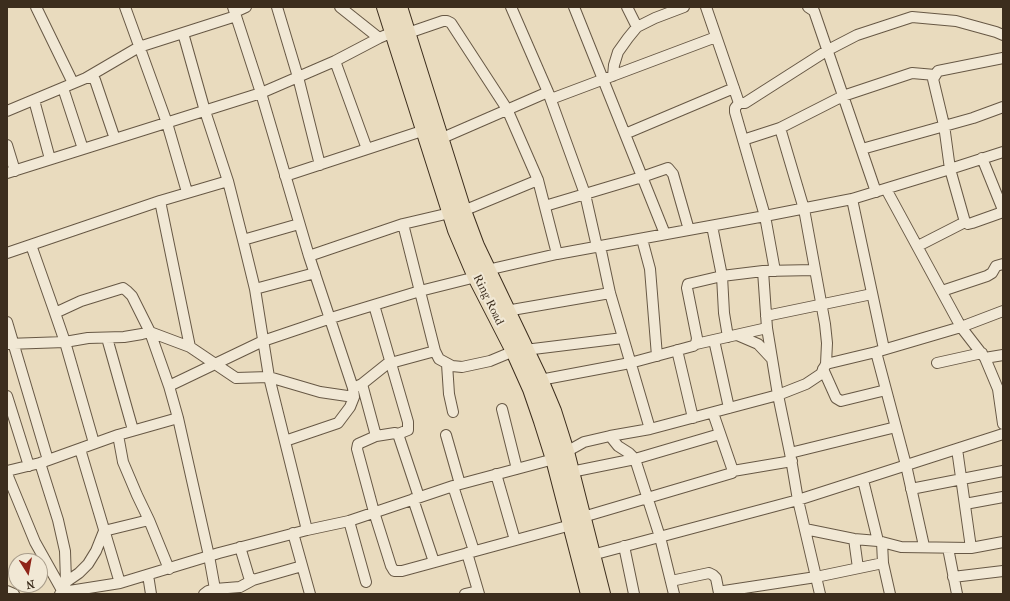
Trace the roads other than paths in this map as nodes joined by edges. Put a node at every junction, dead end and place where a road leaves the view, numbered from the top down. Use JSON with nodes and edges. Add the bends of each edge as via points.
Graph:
{"nodes":[{"id":1,"x":36,"y":7,"type":"edge"},
{"id":2,"x":246,"y":7,"type":"edge"},
{"id":3,"x":278,"y":7,"type":"edge"},
{"id":4,"x":340,"y":7,"type":"edge"},
{"id":5,"x":385,"y":7,"type":"edge"},
{"id":6,"x":399,"y":7,"type":"edge"},
{"id":7,"x":511,"y":7,"type":"edge"},
{"id":8,"x":574,"y":7,"type":"edge"},
{"id":9,"x":627,"y":7,"type":"edge"},
{"id":10,"x":684,"y":7,"type":"edge"},
{"id":11,"x":706,"y":7,"type":"edge"},
{"id":12,"x":808,"y":7,"type":"edge"},
{"id":13,"x":128,"y":8,"type":"edge"},
{"id":14,"x":669,"y":10,"type":"edge"},
{"id":15,"x":235,"y":11,"type":"edge"},
{"id":16,"x":637,"y":27,"type":"junction"},
{"id":17,"x":183,"y":33,"type":"junction"},
{"id":18,"x":393,"y":34,"type":"junction"},
{"id":19,"x":1003,"y":35,"type":"edge"},
{"id":20,"x":716,"y":37,"type":"junction"},
{"id":21,"x":139,"y":47,"type":"junction"},
{"id":22,"x":828,"y":50,"type":"junction"},
{"id":23,"x":1003,"y":58,"type":"edge"},
{"id":24,"x":336,"y":61,"type":"junction"},
{"id":25,"x":935,"y":75,"type":"junction"},
{"id":26,"x":613,"y":76,"type":"junction"},
{"id":27,"x":298,"y":77,"type":"junction"},
{"id":28,"x":86,"y":78,"type":"junction"},
{"id":29,"x":603,"y":80,"type":"junction"},
{"id":30,"x":74,"y":83,"type":"junction"},
{"id":31,"x":63,"y":88,"type":"junction"},
{"id":32,"x":734,"y":88,"type":"junction"},
{"id":33,"x":261,"y":94,"type":"junction"},
{"id":34,"x":550,"y":96,"type":"junction"},
{"id":35,"x":843,"y":96,"type":"junction"},
{"id":36,"x":34,"y":100,"type":"junction"},
{"id":37,"x":739,"y":104,"type":"junction"},
{"id":38,"x":1003,"y":107,"type":"edge"},
{"id":39,"x":507,"y":109,"type":"junction"},
{"id":40,"x":7,"y":111,"type":"edge"},
{"id":41,"x":205,"y":111,"type":"junction"},
{"id":42,"x":167,"y":123,"type":"junction"},
{"id":43,"x":944,"y":125,"type":"junction"},
{"id":44,"x":780,"y":128,"type":"junction"},
{"id":45,"x":425,"y":130,"type":"junction"},
{"id":46,"x":625,"y":134,"type":"junction"},
{"id":47,"x":115,"y":139,"type":"junction"},
{"id":48,"x":440,"y":139,"type":"junction"},
{"id":49,"x":743,"y":140,"type":"junction"},
{"id":50,"x":7,"y":145,"type":"edge"},
{"id":51,"x":84,"y":149,"type":"junction"},
{"id":52,"x":366,"y":149,"type":"junction"},
{"id":53,"x":862,"y":149,"type":"junction"},
{"id":54,"x":1003,"y":152,"type":"edge"},
{"id":55,"x":982,"y":158,"type":"junction"},
{"id":56,"x":50,"y":160,"type":"junction"},
{"id":57,"x":320,"y":164,"type":"junction"},
{"id":58,"x":950,"y":169,"type":"junction"},
{"id":59,"x":11,"y":172,"type":"edge"},
{"id":60,"x":285,"y":176,"type":"junction"},
{"id":61,"x":642,"y":178,"type":"junction"},
{"id":62,"x":538,"y":180,"type":"junction"},
{"id":63,"x":228,"y":181,"type":"junction"},
{"id":64,"x":881,"y":190,"type":"junction"},
{"id":65,"x":187,"y":192,"type":"junction"},
{"id":66,"x":585,"y":194,"type":"junction"},
{"id":67,"x":852,"y":199,"type":"junction"},
{"id":68,"x":160,"y":201,"type":"junction"},
{"id":69,"x":544,"y":206,"type":"junction"},
{"id":70,"x":804,"y":209,"type":"junction"},
{"id":71,"x":1003,"y":209,"type":"edge"},
{"id":72,"x":457,"y":212,"type":"junction"},
{"id":73,"x":765,"y":216,"type":"junction"},
{"id":74,"x":965,"y":222,"type":"junction"},
{"id":75,"x":299,"y":224,"type":"junction"},
{"id":76,"x":404,"y":224,"type":"junction"},
{"id":77,"x":712,"y":226,"type":"junction"},
{"id":78,"x":690,"y":230,"type":"junction"},
{"id":79,"x":665,"y":234,"type":"junction"},
{"id":80,"x":642,"y":238,"type":"junction"},
{"id":81,"x":243,"y":240,"type":"junction"},
{"id":82,"x":31,"y":245,"type":"junction"},
{"id":83,"x":598,"y":246,"type":"junction"},
{"id":84,"x":918,"y":246,"type":"junction"},
{"id":85,"x":7,"y":253,"type":"edge"},
{"id":86,"x":557,"y":254,"type":"junction"},
{"id":87,"x":309,"y":256,"type":"junction"},
{"id":88,"x":1003,"y":264,"type":"edge"},
{"id":89,"x":815,"y":270,"type":"junction"},
{"id":90,"x":763,"y":271,"type":"junction"},
{"id":91,"x":775,"y":271,"type":"junction"},
{"id":92,"x":315,"y":273,"type":"junction"},
{"id":93,"x":481,"y":273,"type":"junction"},
{"id":94,"x":722,"y":276,"type":"junction"},
{"id":95,"x":255,"y":289,"type":"junction"},
{"id":96,"x":420,"y":291,"type":"junction"},
{"id":97,"x":942,"y":291,"type":"junction"},
{"id":98,"x":610,"y":293,"type":"junction"},
{"id":99,"x":872,"y":294,"type":"junction"},
{"id":100,"x":374,"y":305,"type":"junction"},
{"id":101,"x":822,"y":305,"type":"junction"},
{"id":102,"x":506,"y":311,"type":"junction"},
{"id":103,"x":1003,"y":311,"type":"edge"},
{"id":104,"x":55,"y":313,"type":"junction"},
{"id":105,"x":766,"y":316,"type":"junction"},
{"id":106,"x":331,"y":318,"type":"junction"},
{"id":107,"x":7,"y":322,"type":"edge"},
{"id":108,"x":961,"y":327,"type":"junction"},
{"id":109,"x":767,"y":328,"type":"junction"},
{"id":110,"x":150,"y":332,"type":"junction"},
{"id":111,"x":733,"y":336,"type":"junction"},
{"id":112,"x":107,"y":338,"type":"junction"},
{"id":113,"x":623,"y":338,"type":"junction"},
{"id":114,"x":263,"y":340,"type":"junction"},
{"id":115,"x":714,"y":340,"type":"junction"},
{"id":116,"x":65,"y":342,"type":"junction"},
{"id":117,"x":11,"y":344,"type":"edge"},
{"id":118,"x":696,"y":344,"type":"junction"},
{"id":119,"x":190,"y":347,"type":"junction"},
{"id":120,"x":677,"y":350,"type":"junction"},
{"id":121,"x":435,"y":351,"type":"junction"},
{"id":122,"x":520,"y":351,"type":"junction"},
{"id":123,"x":880,"y":351,"type":"junction"},
{"id":124,"x":983,"y":355,"type":"junction"},
{"id":125,"x":1003,"y":355,"type":"edge"},
{"id":126,"x":657,"y":356,"type":"junction"},
{"id":127,"x":772,"y":359,"type":"junction"},
{"id":128,"x":938,"y":362,"type":"dead end"},
{"id":129,"x":390,"y":363,"type":"junction"},
{"id":130,"x":630,"y":363,"type":"junction"},
{"id":131,"x":447,"y":364,"type":"junction"},
{"id":132,"x":215,"y":365,"type":"junction"},
{"id":133,"x":824,"y":367,"type":"junction"},
{"id":134,"x":269,"y":377,"type":"junction"},
{"id":135,"x":540,"y":380,"type":"junction"},
{"id":136,"x":169,"y":386,"type":"junction"},
{"id":137,"x":1000,"y":389,"type":"edge"},
{"id":138,"x":356,"y":390,"type":"junction"},
{"id":139,"x":886,"y":390,"type":"junction"},
{"id":140,"x":778,"y":395,"type":"junction"},
{"id":141,"x":7,"y":396,"type":"edge"},
{"id":142,"x":729,"y":408,"type":"junction"},
{"id":143,"x":502,"y":410,"type":"dead end"},
{"id":144,"x":453,"y":412,"type":"dead end"},
{"id":145,"x":713,"y":413,"type":"junction"},
{"id":146,"x":178,"y":418,"type":"junction"},
{"id":147,"x":693,"y":418,"type":"junction"},
{"id":148,"x":1003,"y":424,"type":"edge"},
{"id":149,"x":896,"y":428,"type":"junction"},
{"id":150,"x":650,"y":429,"type":"junction"},
{"id":151,"x":134,"y":430,"type":"junction"},
{"id":152,"x":398,"y":434,"type":"junction"},
{"id":153,"x":720,"y":434,"type":"junction"},
{"id":154,"x":1003,"y":434,"type":"edge"},
{"id":155,"x":118,"y":435,"type":"junction"},
{"id":156,"x":446,"y":435,"type":"dead end"},
{"id":157,"x":376,"y":436,"type":"junction"},
{"id":158,"x":610,"y":436,"type":"junction"},
{"id":159,"x":284,"y":441,"type":"junction"},
{"id":160,"x":94,"y":443,"type":"junction"},
{"id":161,"x":956,"y":448,"type":"junction"},
{"id":162,"x":80,"y":449,"type":"junction"},
{"id":163,"x":560,"y":455,"type":"junction"},
{"id":164,"x":791,"y":457,"type":"junction"},
{"id":165,"x":634,"y":459,"type":"junction"},
{"id":166,"x":44,"y":462,"type":"junction"},
{"id":167,"x":906,"y":465,"type":"junction"},
{"id":168,"x":29,"y":466,"type":"junction"},
{"id":169,"x":517,"y":469,"type":"junction"},
{"id":170,"x":733,"y":471,"type":"junction"},
{"id":171,"x":1003,"y":471,"type":"edge"},
{"id":172,"x":571,"y":472,"type":"junction"},
{"id":173,"x":7,"y":473,"type":"edge"},
{"id":174,"x":496,"y":474,"type":"junction"},
{"id":175,"x":863,"y":480,"type":"junction"},
{"id":176,"x":961,"y":480,"type":"junction"},
{"id":177,"x":457,"y":485,"type":"junction"},
{"id":178,"x":911,"y":489,"type":"junction"},
{"id":179,"x":1003,"y":497,"type":"edge"},
{"id":180,"x":416,"y":498,"type":"junction"},
{"id":181,"x":647,"y":498,"type":"junction"},
{"id":182,"x":798,"y":500,"type":"junction"},
{"id":183,"x":965,"y":504,"type":"junction"},
{"id":184,"x":374,"y":512,"type":"junction"},
{"id":185,"x":149,"y":520,"type":"junction"},
{"id":186,"x":349,"y":521,"type":"junction"},
{"id":187,"x":577,"y":521,"type":"junction"},
{"id":188,"x":805,"y":529,"type":"junction"},
{"id":189,"x":307,"y":530,"type":"junction"},
{"id":190,"x":104,"y":531,"type":"junction"},
{"id":191,"x":293,"y":533,"type":"junction"},
{"id":192,"x":660,"y":536,"type":"junction"},
{"id":193,"x":854,"y":539,"type":"junction"},
{"id":194,"x":515,"y":540,"type":"junction"},
{"id":195,"x":880,"y":542,"type":"junction"},
{"id":196,"x":1003,"y":542,"type":"edge"},
{"id":197,"x":624,"y":546,"type":"junction"},
{"id":198,"x":924,"y":546,"type":"junction"},
{"id":199,"x":240,"y":547,"type":"junction"},
{"id":200,"x":948,"y":548,"type":"junction"},
{"id":201,"x":971,"y":548,"type":"junction"},
{"id":202,"x":471,"y":552,"type":"junction"},
{"id":203,"x":592,"y":555,"type":"junction"},
{"id":204,"x":209,"y":556,"type":"junction"},
{"id":205,"x":434,"y":562,"type":"junction"},
{"id":206,"x":883,"y":563,"type":"junction"},
{"id":207,"x":302,"y":566,"type":"junction"},
{"id":208,"x":858,"y":568,"type":"junction"},
{"id":209,"x":169,"y":569,"type":"junction"},
{"id":210,"x":1003,"y":571,"type":"edge"},
{"id":211,"x":148,"y":575,"type":"junction"},
{"id":212,"x":953,"y":576,"type":"junction"},
{"id":213,"x":816,"y":577,"type":"junction"},
{"id":214,"x":253,"y":580,"type":"junction"},
{"id":215,"x":671,"y":581,"type":"junction"},
{"id":216,"x":66,"y":582,"type":"junction"},
{"id":217,"x":366,"y":582,"type":"dead end"},
{"id":218,"x":120,"y":583,"type":"junction"},
{"id":219,"x":215,"y":589,"type":"junction"},
{"id":220,"x":103,"y":590,"type":"edge"},
{"id":221,"x":7,"y":591,"type":"edge"},
{"id":222,"x":478,"y":592,"type":"edge"},
{"id":223,"x":61,"y":593,"type":"edge"},
{"id":224,"x":14,"y":594,"type":"edge"},
{"id":225,"x":151,"y":594,"type":"edge"},
{"id":226,"x":204,"y":594,"type":"edge"},
{"id":227,"x":310,"y":594,"type":"edge"},
{"id":228,"x":465,"y":594,"type":"edge"},
{"id":229,"x":589,"y":594,"type":"edge"},
{"id":230,"x":602,"y":594,"type":"edge"},
{"id":231,"x":634,"y":594,"type":"edge"},
{"id":232,"x":674,"y":594,"type":"edge"},
{"id":233,"x":719,"y":594,"type":"edge"},
{"id":234,"x":820,"y":594,"type":"edge"},
{"id":235,"x":890,"y":594,"type":"edge"},
{"id":236,"x":956,"y":594,"type":"edge"}],
"edges":[{"from":1,"to":30,"type":"street"},
{"from":2,"to":15,"type":"street"},
{"from":3,"to":27,"type":"street"},
{"from":4,"to":18,"type":"street"},
{"from":5,"to":18,"type":"main road","name":"Ring Road"},
{"from":6,"to":18,"type":"main road","name":"Ring Road"},
{"from":7,"to":34,"type":"street"},
{"from":8,"to":29,"type":"street"},
{"from":9,"to":16,"type":"street"},
{"from":10,"to":14,"type":"street"},
{"from":11,"to":20,"type":"street"},
{"from":12,"to":22,"type":"street","via":[[814,11]]},
{"from":13,"to":21,"type":"street"},
{"from":14,"to":16,"type":"street"},
{"from":15,"to":17,"type":"street"},
{"from":15,"to":33,"type":"street"},
{"from":16,"to":26,"type":"street","via":[[618,52]]},
{"from":17,"to":21,"type":"street"},
{"from":17,"to":41,"type":"street"},
{"from":18,"to":24,"type":"street"},
{"from":18,"to":39,"type":"street","via":[[443,21],[451,23]]},
{"from":18,"to":45,"type":"main road","name":"Ring Road"},
{"from":18,"to":48,"type":"main road","name":"Ring Road"},
{"from":19,"to":22,"type":"street","via":[[956,21],[912,17],[856,35]]},
{"from":20,"to":26,"type":"street"},
{"from":20,"to":32,"type":"street"},
{"from":21,"to":28,"type":"street"},
{"from":21,"to":42,"type":"street"},
{"from":22,"to":35,"type":"street"},
{"from":22,"to":37,"type":"street","via":[[745,103]]},
{"from":23,"to":25,"type":"street","via":[[938,72]]},
{"from":24,"to":27,"type":"street"},
{"from":24,"to":52,"type":"street"},
{"from":25,"to":35,"type":"street","via":[[912,73]]},
{"from":25,"to":43,"type":"street"},
{"from":26,"to":29,"type":"street"},
{"from":27,"to":33,"type":"street"},
{"from":27,"to":57,"type":"street"},
{"from":28,"to":30,"type":"street"},
{"from":28,"to":47,"type":"street","via":[[95,80]]},
{"from":29,"to":34,"type":"street"},
{"from":29,"to":46,"type":"street"},
{"from":30,"to":31,"type":"street"},
{"from":31,"to":36,"type":"street"},
{"from":31,"to":51,"type":"street"},
{"from":32,"to":37,"type":"street"},
{"from":32,"to":46,"type":"street"},
{"from":33,"to":41,"type":"street"},
{"from":33,"to":60,"type":"street"},
{"from":34,"to":39,"type":"street"},
{"from":34,"to":66,"type":"street"},
{"from":35,"to":44,"type":"street"},
{"from":35,"to":53,"type":"street"},
{"from":36,"to":40,"type":"street"},
{"from":36,"to":56,"type":"street"},
{"from":37,"to":49,"type":"street","via":[[735,110]]},
{"from":38,"to":43,"type":"street"},
{"from":39,"to":48,"type":"street"},
{"from":39,"to":62,"type":"street"},
{"from":41,"to":42,"type":"street"},
{"from":41,"to":63,"type":"street"},
{"from":42,"to":47,"type":"street"},
{"from":42,"to":65,"type":"street"},
{"from":43,"to":53,"type":"street"},
{"from":43,"to":58,"type":"street"},
{"from":44,"to":49,"type":"street"},
{"from":44,"to":70,"type":"street"},
{"from":45,"to":52,"type":"street"},
{"from":45,"to":72,"type":"main road","name":"Ring Road"},
{"from":46,"to":61,"type":"street"},
{"from":47,"to":51,"type":"street"},
{"from":48,"to":72,"type":"main road","name":"Ring Road"},
{"from":49,"to":73,"type":"street"},
{"from":50,"to":59,"type":"street"},
{"from":51,"to":56,"type":"street"},
{"from":52,"to":57,"type":"street"},
{"from":53,"to":64,"type":"street"},
{"from":54,"to":55,"type":"street"},
{"from":55,"to":58,"type":"street"},
{"from":55,"to":71,"type":"street"},
{"from":56,"to":59,"type":"street"},
{"from":57,"to":60,"type":"street"},
{"from":58,"to":64,"type":"street"},
{"from":58,"to":74,"type":"street"},
{"from":60,"to":75,"type":"street"},
{"from":61,"to":66,"type":"street"},
{"from":61,"to":78,"type":"street","via":[[668,168],[673,174]]},
{"from":61,"to":79,"type":"street"},
{"from":62,"to":69,"type":"street"},
{"from":62,"to":72,"type":"street"},
{"from":63,"to":65,"type":"street"},
{"from":63,"to":81,"type":"street"},
{"from":64,"to":67,"type":"street"},
{"from":64,"to":84,"type":"street"},
{"from":65,"to":68,"type":"street"},
{"from":66,"to":69,"type":"street"},
{"from":66,"to":83,"type":"street"},
{"from":67,"to":70,"type":"street"},
{"from":67,"to":99,"type":"street"},
{"from":68,"to":82,"type":"street"},
{"from":68,"to":119,"type":"street"},
{"from":69,"to":86,"type":"street"},
{"from":70,"to":73,"type":"street"},
{"from":70,"to":89,"type":"street"},
{"from":71,"to":74,"type":"street","via":[[972,223]]},
{"from":72,"to":76,"type":"street"},
{"from":72,"to":93,"type":"main road","name":"Ring Road"},
{"from":73,"to":77,"type":"street"},
{"from":73,"to":91,"type":"street"},
{"from":74,"to":84,"type":"street"},
{"from":75,"to":81,"type":"street"},
{"from":75,"to":87,"type":"street"},
{"from":76,"to":87,"type":"street"},
{"from":76,"to":96,"type":"street"},
{"from":77,"to":78,"type":"street"},
{"from":77,"to":94,"type":"street"},
{"from":78,"to":79,"type":"street"},
{"from":79,"to":80,"type":"street"},
{"from":80,"to":83,"type":"street"},
{"from":80,"to":126,"type":"street","via":[[650,269]]},
{"from":81,"to":95,"type":"street"},
{"from":82,"to":85,"type":"street"},
{"from":82,"to":104,"type":"street"},
{"from":83,"to":86,"type":"street"},
{"from":83,"to":98,"type":"street"},
{"from":84,"to":97,"type":"street"},
{"from":86,"to":93,"type":"street"},
{"from":87,"to":92,"type":"street"},
{"from":88,"to":97,"type":"street","via":[[996,266],[987,276]]},
{"from":89,"to":91,"type":"street"},
{"from":89,"to":101,"type":"street"},
{"from":90,"to":91,"type":"street"},
{"from":90,"to":94,"type":"street"},
{"from":90,"to":105,"type":"street"},
{"from":92,"to":95,"type":"street"},
{"from":92,"to":106,"type":"street"},
{"from":93,"to":96,"type":"street"},
{"from":93,"to":102,"type":"main road","name":"Ring Road"},
{"from":93,"to":122,"type":"main road","name":"Ring Road"},
{"from":94,"to":111,"type":"street","via":[[724,313]]},
{"from":94,"to":118,"type":"street","via":[[688,284]]},
{"from":95,"to":114,"type":"street"},
{"from":96,"to":100,"type":"street"},
{"from":96,"to":121,"type":"street"},
{"from":97,"to":108,"type":"street"},
{"from":98,"to":102,"type":"street"},
{"from":98,"to":113,"type":"street"},
{"from":99,"to":101,"type":"street"},
{"from":99,"to":123,"type":"street"},
{"from":100,"to":106,"type":"street"},
{"from":100,"to":129,"type":"street"},
{"from":101,"to":105,"type":"street"},
{"from":101,"to":133,"type":"street","via":[[827,343]]},
{"from":102,"to":122,"type":"main road","name":"Ring Road"},
{"from":103,"to":108,"type":"street"},
{"from":104,"to":110,"type":"street","via":[[81,301],[123,288],[132,296]]},
{"from":104,"to":116,"type":"street"},
{"from":105,"to":109,"type":"street"},
{"from":106,"to":114,"type":"street"},
{"from":106,"to":138,"type":"street"},
{"from":107,"to":117,"type":"street"},
{"from":108,"to":123,"type":"street"},
{"from":108,"to":124,"type":"street"},
{"from":109,"to":111,"type":"street"},
{"from":109,"to":127,"type":"street"},
{"from":110,"to":112,"type":"street"},
{"from":110,"to":119,"type":"street"},
{"from":110,"to":136,"type":"street"},
{"from":111,"to":115,"type":"street"},
{"from":111,"to":127,"type":"street","via":[[758,344]]},
{"from":112,"to":116,"type":"street"},
{"from":112,"to":151,"type":"street"},
{"from":113,"to":122,"type":"street"},
{"from":113,"to":130,"type":"street"},
{"from":114,"to":132,"type":"street"},
{"from":114,"to":134,"type":"street"},
{"from":115,"to":118,"type":"street"},
{"from":115,"to":142,"type":"street"},
{"from":116,"to":117,"type":"street"},
{"from":116,"to":160,"type":"street"},
{"from":117,"to":166,"type":"street"},
{"from":118,"to":120,"type":"street"},
{"from":119,"to":132,"type":"street"},
{"from":120,"to":126,"type":"street"},
{"from":120,"to":147,"type":"street"},
{"from":121,"to":129,"type":"street"},
{"from":121,"to":131,"type":"street","via":[[439,360]]},
{"from":122,"to":131,"type":"street","via":[[462,367]]},
{"from":122,"to":135,"type":"main road","name":"Ring Road"},
{"from":122,"to":163,"type":"main road","name":"Ring Road","via":[[530,389]]},
{"from":123,"to":133,"type":"street"},
{"from":123,"to":139,"type":"street"},
{"from":124,"to":125,"type":"street"},
{"from":124,"to":128,"type":"street"},
{"from":124,"to":137,"type":"street"},
{"from":126,"to":130,"type":"street"},
{"from":127,"to":140,"type":"street"},
{"from":129,"to":138,"type":"street"},
{"from":129,"to":152,"type":"street","via":[[408,422],[408,430]]},
{"from":130,"to":135,"type":"street"},
{"from":130,"to":150,"type":"street"},
{"from":131,"to":144,"type":"street"},
{"from":132,"to":134,"type":"street","via":[[236,378]]},
{"from":132,"to":136,"type":"street"},
{"from":133,"to":139,"type":"street","via":[[836,398],[841,401]]},
{"from":133,"to":140,"type":"street","via":[[821,374],[806,384]]},
{"from":134,"to":138,"type":"street","via":[[320,392]]},
{"from":134,"to":159,"type":"street"},
{"from":135,"to":163,"type":"main road","name":"Ring Road","via":[[553,411]]},
{"from":136,"to":146,"type":"street"},
{"from":137,"to":148,"type":"street"},
{"from":138,"to":157,"type":"street"},
{"from":138,"to":159,"type":"street","via":[[350,407],[338,423]]},
{"from":139,"to":149,"type":"street"},
{"from":140,"to":142,"type":"street"},
{"from":140,"to":164,"type":"street"},
{"from":141,"to":168,"type":"street"},
{"from":142,"to":145,"type":"street"},
{"from":143,"to":169,"type":"street"},
{"from":145,"to":147,"type":"street"},
{"from":145,"to":153,"type":"street"},
{"from":146,"to":151,"type":"street"},
{"from":146,"to":204,"type":"street"},
{"from":147,"to":150,"type":"street"},
{"from":149,"to":164,"type":"street"},
{"from":149,"to":167,"type":"street"},
{"from":150,"to":158,"type":"street"},
{"from":151,"to":155,"type":"street"},
{"from":152,"to":157,"type":"street"},
{"from":152,"to":180,"type":"street"},
{"from":153,"to":165,"type":"street"},
{"from":153,"to":170,"type":"street"},
{"from":154,"to":161,"type":"street"},
{"from":155,"to":160,"type":"street"},
{"from":155,"to":185,"type":"street","via":[[123,462]]},
{"from":156,"to":177,"type":"street"},
{"from":157,"to":184,"type":"street","via":[[358,444],[357,449]]},
{"from":158,"to":163,"type":"street","via":[[584,442]]},
{"from":158,"to":165,"type":"street"},
{"from":159,"to":189,"type":"street"},
{"from":160,"to":162,"type":"street"},
{"from":161,"to":167,"type":"street"},
{"from":161,"to":176,"type":"street"},
{"from":162,"to":166,"type":"street"},
{"from":162,"to":190,"type":"street"},
{"from":163,"to":169,"type":"street"},
{"from":163,"to":172,"type":"main road","name":"Ring Road"},
{"from":163,"to":187,"type":"main road","name":"Ring Road"},
{"from":164,"to":170,"type":"street"},
{"from":164,"to":182,"type":"street"},
{"from":165,"to":172,"type":"street"},
{"from":165,"to":181,"type":"street"},
{"from":166,"to":168,"type":"street"},
{"from":166,"to":216,"type":"street","via":[[66,551]]},
{"from":167,"to":175,"type":"street"},
{"from":167,"to":178,"type":"street"},
{"from":168,"to":173,"type":"street"},
{"from":169,"to":174,"type":"street"},
{"from":170,"to":181,"type":"street"},
{"from":171,"to":176,"type":"street"},
{"from":172,"to":187,"type":"main road","name":"Ring Road"},
{"from":173,"to":223,"type":"street","via":[[35,542]]},
{"from":174,"to":177,"type":"street"},
{"from":174,"to":194,"type":"street"},
{"from":175,"to":182,"type":"street"},
{"from":175,"to":195,"type":"street"},
{"from":176,"to":178,"type":"street"},
{"from":176,"to":183,"type":"street"},
{"from":177,"to":180,"type":"street"},
{"from":177,"to":202,"type":"street"},
{"from":178,"to":198,"type":"street"},
{"from":179,"to":183,"type":"street"},
{"from":180,"to":184,"type":"street"},
{"from":180,"to":205,"type":"street"},
{"from":181,"to":187,"type":"street"},
{"from":181,"to":192,"type":"street"},
{"from":182,"to":188,"type":"street"},
{"from":182,"to":192,"type":"street"},
{"from":183,"to":201,"type":"street"},
{"from":184,"to":186,"type":"street"},
{"from":184,"to":205,"type":"street","via":[[394,571]]},
{"from":185,"to":190,"type":"street"},
{"from":185,"to":209,"type":"street"},
{"from":186,"to":189,"type":"street"},
{"from":186,"to":217,"type":"street"},
{"from":187,"to":194,"type":"street"},
{"from":187,"to":203,"type":"main road","name":"Ring Road"},
{"from":187,"to":229,"type":"main road","name":"Ring Road"},
{"from":188,"to":193,"type":"street"},
{"from":188,"to":213,"type":"street"},
{"from":189,"to":191,"type":"street"},
{"from":190,"to":216,"type":"street","via":[[88,564]]},
{"from":190,"to":218,"type":"street"},
{"from":191,"to":199,"type":"street"},
{"from":191,"to":207,"type":"street"},
{"from":192,"to":197,"type":"street"},
{"from":192,"to":215,"type":"street"},
{"from":193,"to":195,"type":"street"},
{"from":193,"to":208,"type":"street"},
{"from":194,"to":202,"type":"street"},
{"from":195,"to":198,"type":"street","via":[[901,547]]},
{"from":195,"to":206,"type":"street"},
{"from":196,"to":201,"type":"street"},
{"from":197,"to":203,"type":"street"},
{"from":197,"to":231,"type":"street"},
{"from":198,"to":200,"type":"street"},
{"from":199,"to":204,"type":"street"},
{"from":199,"to":214,"type":"street","via":[[249,578]]},
{"from":200,"to":201,"type":"street"},
{"from":200,"to":212,"type":"street"},
{"from":202,"to":205,"type":"street"},
{"from":202,"to":222,"type":"street"},
{"from":203,"to":230,"type":"main road","name":"Ring Road"},
{"from":204,"to":209,"type":"street"},
{"from":204,"to":219,"type":"street"},
{"from":206,"to":208,"type":"street"},
{"from":206,"to":235,"type":"street"},
{"from":207,"to":214,"type":"street"},
{"from":207,"to":227,"type":"street"},
{"from":208,"to":213,"type":"street"},
{"from":209,"to":211,"type":"street"},
{"from":210,"to":212,"type":"street"},
{"from":211,"to":218,"type":"street"},
{"from":211,"to":225,"type":"street"},
{"from":212,"to":236,"type":"street"},
{"from":213,"to":233,"type":"street","via":[[724,591]]},
{"from":213,"to":234,"type":"street"},
{"from":214,"to":219,"type":"street","via":[[240,587]]},
{"from":215,"to":232,"type":"street"},
{"from":215,"to":233,"type":"street","via":[[709,573],[716,578]]},
{"from":216,"to":223,"type":"street"},
{"from":218,"to":220,"type":"street"},
{"from":219,"to":226,"type":"street"},
{"from":220,"to":223,"type":"street"},
{"from":221,"to":224,"type":"street"},
{"from":222,"to":228,"type":"street"}]}
